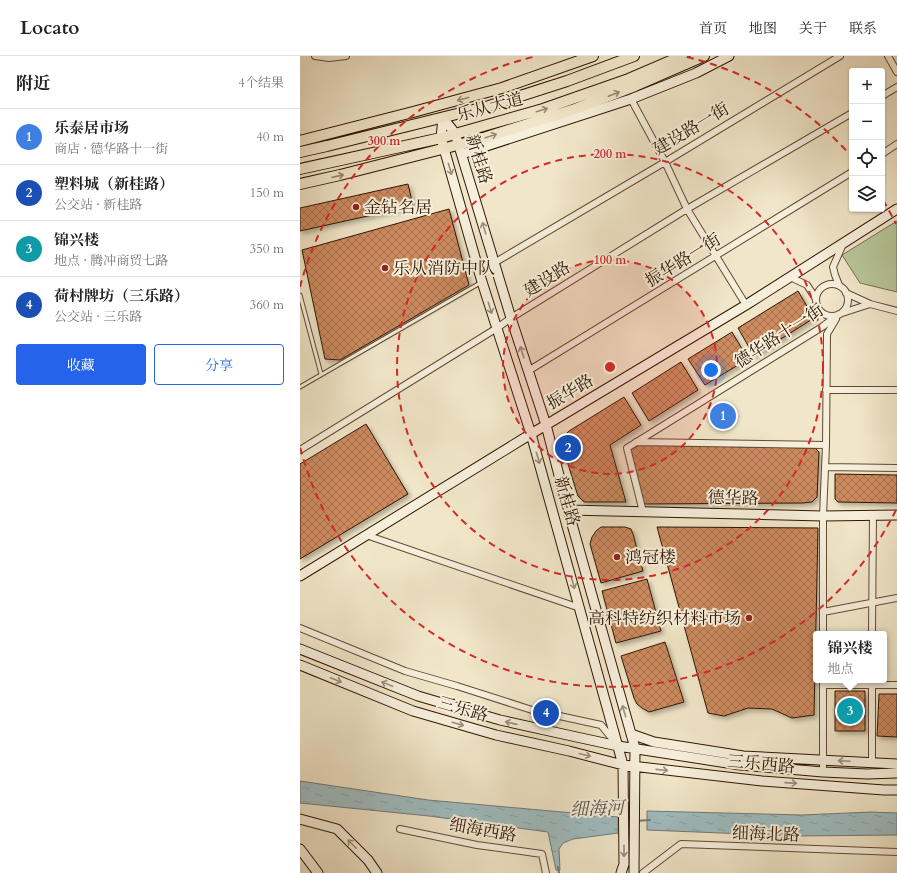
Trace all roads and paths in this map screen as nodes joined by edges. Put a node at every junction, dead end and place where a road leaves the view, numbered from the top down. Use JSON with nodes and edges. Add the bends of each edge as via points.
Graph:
{"nodes":[{"id":1,"x":315,"y":56,"type":"edge"},
{"id":2,"x":346,"y":56,"type":"edge"},
{"id":3,"x":593,"y":56,"type":"edge"},
{"id":4,"x":634,"y":56,"type":"edge"},
{"id":5,"x":682,"y":56,"type":"edge"},
{"id":6,"x":704,"y":56,"type":"edge"},
{"id":7,"x":729,"y":56,"type":"edge"},
{"id":8,"x":840,"y":56,"type":"edge"},
{"id":9,"x":888,"y":56,"type":"edge"},
{"id":10,"x":897,"y":72,"type":"edge"},
{"id":11,"x":897,"y":87,"type":"edge"},
{"id":12,"x":885,"y":94,"type":"edge"},
{"id":13,"x":631,"y":99,"type":"junction"},
{"id":14,"x":849,"y":115,"type":"edge"},
{"id":15,"x":443,"y":118,"type":"junction"},
{"id":16,"x":455,"y":133,"type":"junction"},
{"id":17,"x":441,"y":138,"type":"junction"},
{"id":18,"x":300,"y":141,"type":"edge"},
{"id":19,"x":897,"y":144,"type":"edge"},
{"id":20,"x":444,"y":148,"type":"junction"},
{"id":21,"x":460,"y":149,"type":"junction"},
{"id":22,"x":300,"y":152,"type":"edge"},
{"id":23,"x":885,"y":152,"type":"edge"},
{"id":24,"x":665,"y":162,"type":"junction"},
{"id":25,"x":300,"y":169,"type":"edge"},
{"id":26,"x":849,"y":174,"type":"edge"},
{"id":27,"x":300,"y":184,"type":"edge"},
{"id":28,"x":687,"y":209,"type":"junction"},
{"id":29,"x":897,"y":209,"type":"edge"},
{"id":30,"x":843,"y":243,"type":"junction"},
{"id":31,"x":716,"y":256,"type":"junction"},
{"id":32,"x":494,"y":263,"type":"junction"},
{"id":33,"x":790,"y":277,"type":"junction"},
{"id":34,"x":482,"y":282,"type":"junction"},
{"id":35,"x":839,"y":285,"type":"junction"},
{"id":36,"x":846,"y":293,"type":"junction"},
{"id":37,"x":300,"y":295,"type":"edge"},
{"id":38,"x":816,"y":299,"type":"junction"},
{"id":39,"x":870,"y":304,"type":"junction"},
{"id":40,"x":746,"y":305,"type":"junction"},
{"id":41,"x":897,"y":311,"type":"edge"},
{"id":42,"x":839,"y":314,"type":"junction"},
{"id":43,"x":511,"y":318,"type":"junction"},
{"id":44,"x":496,"y":328,"type":"junction"},
{"id":45,"x":528,"y":371,"type":"junction"},
{"id":46,"x":321,"y":374,"type":"junction"},
{"id":47,"x":300,"y":387,"type":"edge"},
{"id":48,"x":826,"y":390,"type":"junction"},
{"id":49,"x":897,"y":390,"type":"edge"},
{"id":50,"x":546,"y":425,"type":"junction"},
{"id":51,"x":531,"y":434,"type":"junction"},
{"id":52,"x":636,"y":442,"type":"junction"},
{"id":53,"x":826,"y":445,"type":"junction"},
{"id":54,"x":300,"y":450,"type":"edge"},
{"id":55,"x":825,"y":467,"type":"junction"},
{"id":56,"x":897,"y":468,"type":"edge"},
{"id":57,"x":568,"y":510,"type":"junction"},
{"id":58,"x":643,"y":512,"type":"junction"},
{"id":59,"x":873,"y":515,"type":"junction"},
{"id":60,"x":897,"y":515,"type":"edge"},
{"id":61,"x":823,"y":516,"type":"junction"},
{"id":62,"x":366,"y":535,"type":"junction"},
{"id":63,"x":300,"y":576,"type":"edge"},
{"id":64,"x":897,"y":598,"type":"edge"},
{"id":65,"x":872,"y":603,"type":"junction"},
{"id":66,"x":580,"y":608,"type":"junction"},
{"id":67,"x":823,"y":612,"type":"junction"},
{"id":68,"x":300,"y":628,"type":"edge"},
{"id":69,"x":823,"y":631,"type":"edge"},
{"id":70,"x":872,"y":631,"type":"edge"},
{"id":71,"x":300,"y":649,"type":"edge"},
{"id":72,"x":300,"y":665,"type":"edge"},
{"id":73,"x":823,"y":683,"type":"edge"},
{"id":74,"x":872,"y":683,"type":"edge"},
{"id":75,"x":880,"y":683,"type":"edge"},
{"id":76,"x":897,"y":685,"type":"edge"},
{"id":77,"x":631,"y":734,"type":"junction"},
{"id":78,"x":618,"y":746,"type":"junction"},
{"id":79,"x":635,"y":748,"type":"junction"},
{"id":80,"x":823,"y":760,"type":"junction"},
{"id":81,"x":872,"y":763,"type":"junction"},
{"id":82,"x":897,"y":764,"type":"edge"},
{"id":83,"x":623,"y":765,"type":"junction"},
{"id":84,"x":635,"y":767,"type":"junction"},
{"id":85,"x":823,"y":772,"type":"junction"},
{"id":86,"x":897,"y":774,"type":"edge"},
{"id":87,"x":897,"y":790,"type":"edge"},
{"id":88,"x":300,"y":819,"type":"edge"},
{"id":89,"x":400,"y":829,"type":"dead end"},
{"id":90,"x":300,"y":849,"type":"edge"},
{"id":91,"x":897,"y":852,"type":"edge"},
{"id":92,"x":318,"y":873,"type":"edge"},
{"id":93,"x":377,"y":873,"type":"edge"},
{"id":94,"x":546,"y":873,"type":"edge"},
{"id":95,"x":621,"y":873,"type":"edge"},
{"id":96,"x":634,"y":873,"type":"edge"},
{"id":97,"x":643,"y":873,"type":"edge"}],
"edges":[{"from":1,"to":2,"type":"street"},
{"from":3,"to":18,"type":"main road","one_way":true,"via":[[502,88]]},
{"from":4,"to":15,"type":"main road","name":"乐从大道","via":[[567,81]]},
{"from":16,"to":5,"type":"main road","name":"乐从大道","one_way":true,"via":[[543,110],[626,80]]},
{"from":21,"to":6,"type":"main road","one_way":true,"via":[[477,140],[575,109],[636,86]]},
{"from":7,"to":13,"type":"street","via":[[696,73]]},
{"from":8,"to":24,"type":"street","name":"建设路一街"},
{"from":9,"to":10,"type":"street"},
{"from":11,"to":12,"type":"street"},
{"from":13,"to":21,"type":"street"},
{"from":13,"to":24,"type":"street"},
{"from":14,"to":28,"type":"street","name":"建设路"},
{"from":15,"to":16,"type":"street","name":"新桂路"},
{"from":15,"to":17,"type":"street","name":"新桂路"},
{"from":15,"to":22,"type":"main road","name":"乐从大道"},
{"from":16,"to":17,"type":"main road","name":"乐从大道"},
{"from":16,"to":21,"type":"street","name":"新桂路"},
{"from":17,"to":20,"type":"street","name":"新桂路"},
{"from":17,"to":25,"type":"main road","name":"乐从大道"},
{"from":19,"to":23,"type":"street"},
{"from":20,"to":21,"type":"main road"},
{"from":27,"to":20,"type":"main road","one_way":true},
{"from":20,"to":34,"type":"street","name":"新桂路","one_way":true},
{"from":32,"to":21,"type":"street","name":"新桂路","one_way":true},
{"from":24,"to":28,"type":"street"},
{"from":24,"to":32,"type":"street","name":"建设路一街"},
{"from":26,"to":31,"type":"street","name":"振华路一街"},
{"from":28,"to":31,"type":"street"},
{"from":28,"to":43,"type":"street","name":"建设路"},
{"from":29,"to":30,"type":"street","name":"振华路"},
{"from":30,"to":33,"type":"street","name":"振华路"},
{"from":30,"to":35,"type":"street","via":[[833,267]]},
{"from":31,"to":40,"type":"street"},
{"from":31,"to":45,"type":"street","name":"振华路一街"},
{"from":32,"to":43,"type":"street","name":"新桂路"},
{"from":33,"to":38,"type":"street","via":[[807,285]]},
{"from":33,"to":40,"type":"street","name":"振华路"},
{"from":34,"to":44,"type":"street","name":"新桂路","one_way":true},
{"from":34,"to":46,"type":"lane"},
{"from":35,"to":36,"type":"street"},
{"from":35,"to":38,"type":"street","via":[[824,286]]},
{"from":36,"to":39,"type":"street"},
{"from":36,"to":42,"type":"street","via":[[848,302]]},
{"from":37,"to":46,"type":"lane"},
{"from":38,"to":42,"type":"street","via":[[819,310],[823,313],[834,316]]},
{"from":39,"to":41,"type":"street"},
{"from":39,"to":42,"type":"street"},
{"from":40,"to":50,"type":"street","name":"振华路"},
{"from":42,"to":48,"type":"street","via":[[827,334]]},
{"from":42,"to":52,"type":"street","name":"德华路十一街"},
{"from":43,"to":44,"type":"street","name":"建设路"},
{"from":45,"to":43,"type":"street","name":"新桂路","one_way":true},
{"from":44,"to":51,"type":"street","name":"新桂路"},
{"from":44,"to":54,"type":"street","name":"建设路"},
{"from":45,"to":50,"type":"street","name":"新桂路"},
{"from":46,"to":47,"type":"lane"},
{"from":48,"to":49,"type":"street"},
{"from":48,"to":53,"type":"street"},
{"from":50,"to":51,"type":"street","name":"振华路"},
{"from":50,"to":57,"type":"street","name":"新桂路"},
{"from":51,"to":62,"type":"street","name":"振华路"},
{"from":51,"to":66,"type":"street","name":"新桂路","one_way":true},
{"from":52,"to":53,"type":"street"},
{"from":52,"to":58,"type":"street","via":[[627,448]]},
{"from":53,"to":55,"type":"street"},
{"from":55,"to":56,"type":"street"},
{"from":55,"to":61,"type":"street"},
{"from":57,"to":58,"type":"street","name":"德华路"},
{"from":77,"to":57,"type":"street","name":"新桂路","one_way":true},
{"from":58,"to":61,"type":"street","name":"德华路"},
{"from":59,"to":60,"type":"street","name":"德华路"},
{"from":59,"to":61,"type":"street","name":"德华路"},
{"from":59,"to":65,"type":"street"},
{"from":61,"to":67,"type":"street"},
{"from":62,"to":63,"type":"street","name":"振华路"},
{"from":62,"to":66,"type":"street"},
{"from":64,"to":65,"type":"street"},
{"from":65,"to":67,"type":"street"},
{"from":65,"to":70,"type":"street"},
{"from":66,"to":78,"type":"street","name":"新桂路"},
{"from":67,"to":69,"type":"street"},
{"from":68,"to":78,"type":"street","via":[[405,671],[532,710],[601,725]]},
{"from":78,"to":71,"type":"street","name":"三乐路","one_way":true,"via":[[500,720],[418,696]]},
{"from":72,"to":83,"type":"street","name":"三乐路","one_way":true,"via":[[413,710],[496,735]]},
{"from":73,"to":80,"type":"street"},
{"from":74,"to":81,"type":"street"},
{"from":75,"to":76,"type":"street"},
{"from":77,"to":79,"type":"street","name":"新桂路"},
{"from":77,"to":80,"type":"street","via":[[654,742],[743,756]]},
{"from":78,"to":79,"type":"street","name":"三乐路"},
{"from":78,"to":83,"type":"street","name":"新桂路"},
{"from":79,"to":84,"type":"street","name":"新桂路"},
{"from":79,"to":85,"type":"street","name":"三乐路","via":[[740,765]]},
{"from":81,"to":80,"type":"street","one_way":true},
{"from":80,"to":85,"type":"street"},
{"from":81,"to":82,"type":"street"},
{"from":83,"to":84,"type":"street","name":"三乐西路"},
{"from":83,"to":95,"type":"street","name":"新桂路","one_way":true,"via":[[624,864]]},
{"from":84,"to":87,"type":"street","name":"三乐西路","one_way":true,"via":[[762,781]]},
{"from":84,"to":96,"type":"street","name":"新桂路"},
{"from":85,"to":86,"type":"street","name":"三乐路"},
{"from":93,"to":88,"type":"street","one_way":true,"via":[[368,860],[337,829]]},
{"from":89,"to":94,"type":"street","name":"细海西路","via":[[477,845],[542,854]]},
{"from":90,"to":92,"type":"street"},
{"from":91,"to":97,"type":"street","name":"细海北路","via":[[681,844]]}]}
